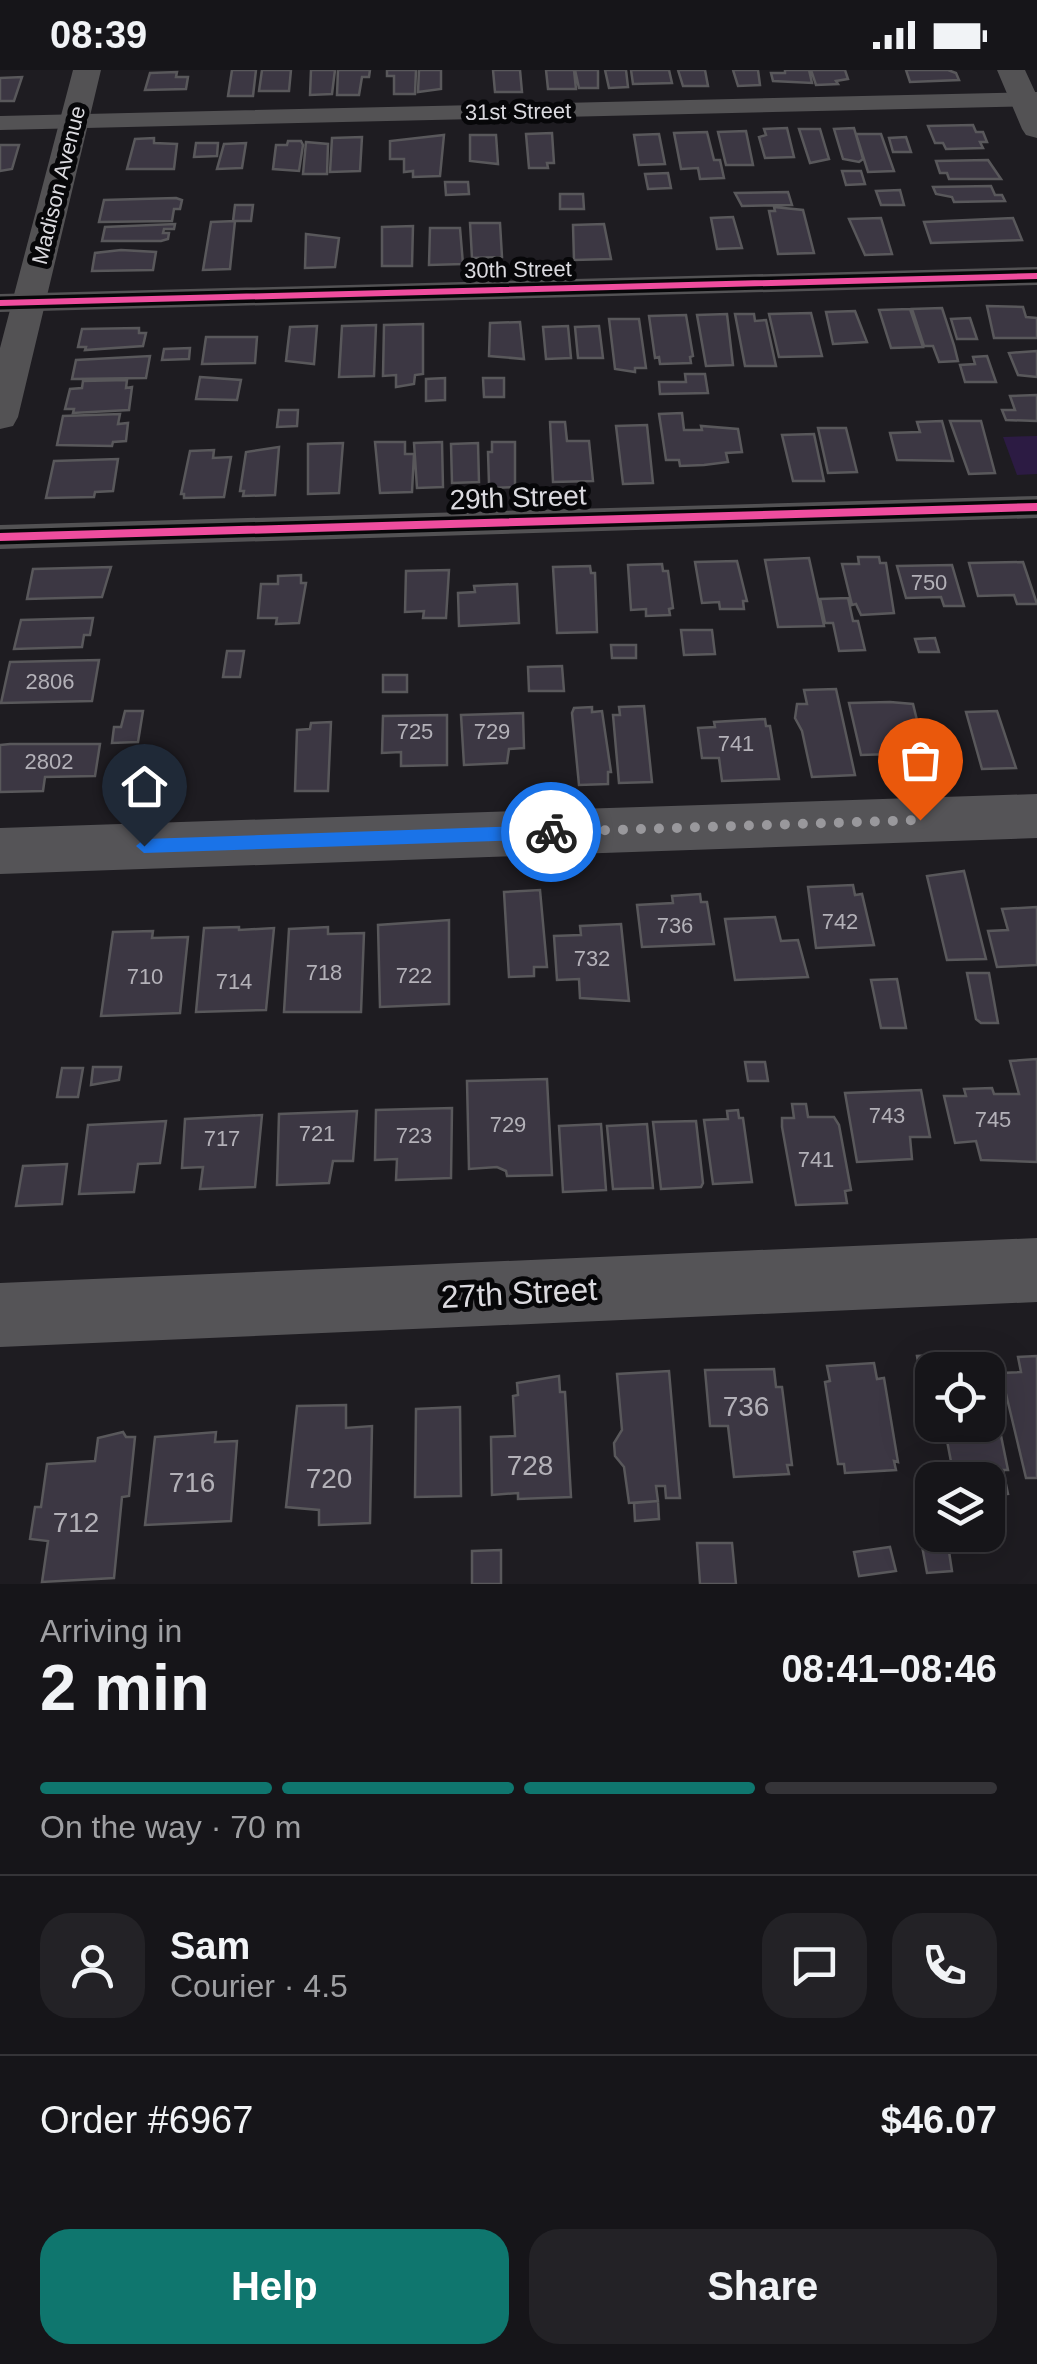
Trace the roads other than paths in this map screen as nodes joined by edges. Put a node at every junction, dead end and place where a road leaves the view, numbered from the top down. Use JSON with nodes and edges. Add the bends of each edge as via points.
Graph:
{"nodes":[{"id":1,"x":87,"y":70,"type":"edge"},
{"id":2,"x":1011,"y":70,"type":"edge"},
{"id":3,"x":1030,"y":99,"type":"edge"},
{"id":4,"x":74,"y":121,"type":"junction"},
{"id":5,"x":0,"y":123,"type":"edge"},
{"id":6,"x":1037,"y":128,"type":"edge"},
{"id":7,"x":1037,"y":276,"type":"edge"},
{"id":8,"x":15,"y":302,"type":"edge"},
{"id":9,"x":0,"y":417,"type":"edge"},
{"id":10,"x":1037,"y":506,"type":"edge"},
{"id":11,"x":0,"y":538,"type":"edge"},
{"id":12,"x":1037,"y":816,"type":"edge"},
{"id":13,"x":0,"y":851,"type":"edge"},
{"id":14,"x":1037,"y":1270,"type":"edge"},
{"id":15,"x":0,"y":1315,"type":"edge"}],
"edges":[{"from":1,"to":4,"type":"street","name":"Madison Avenue"},
{"from":2,"to":3,"type":"street"},
{"from":3,"to":4,"type":"street","name":"31st Street"},
{"from":3,"to":6,"type":"street"},
{"from":4,"to":5,"type":"street","name":"31st Street"},
{"from":4,"to":8,"type":"street","name":"Madison Avenue"},
{"from":7,"to":8,"type":"street","name":"30th Street"},
{"from":8,"to":9,"type":"street","name":"Madison Avenue"},
{"from":10,"to":11,"type":"street","name":"29th Street"},
{"from":12,"to":13,"type":"main road"},
{"from":14,"to":15,"type":"main road","name":"27th Street"}]}
